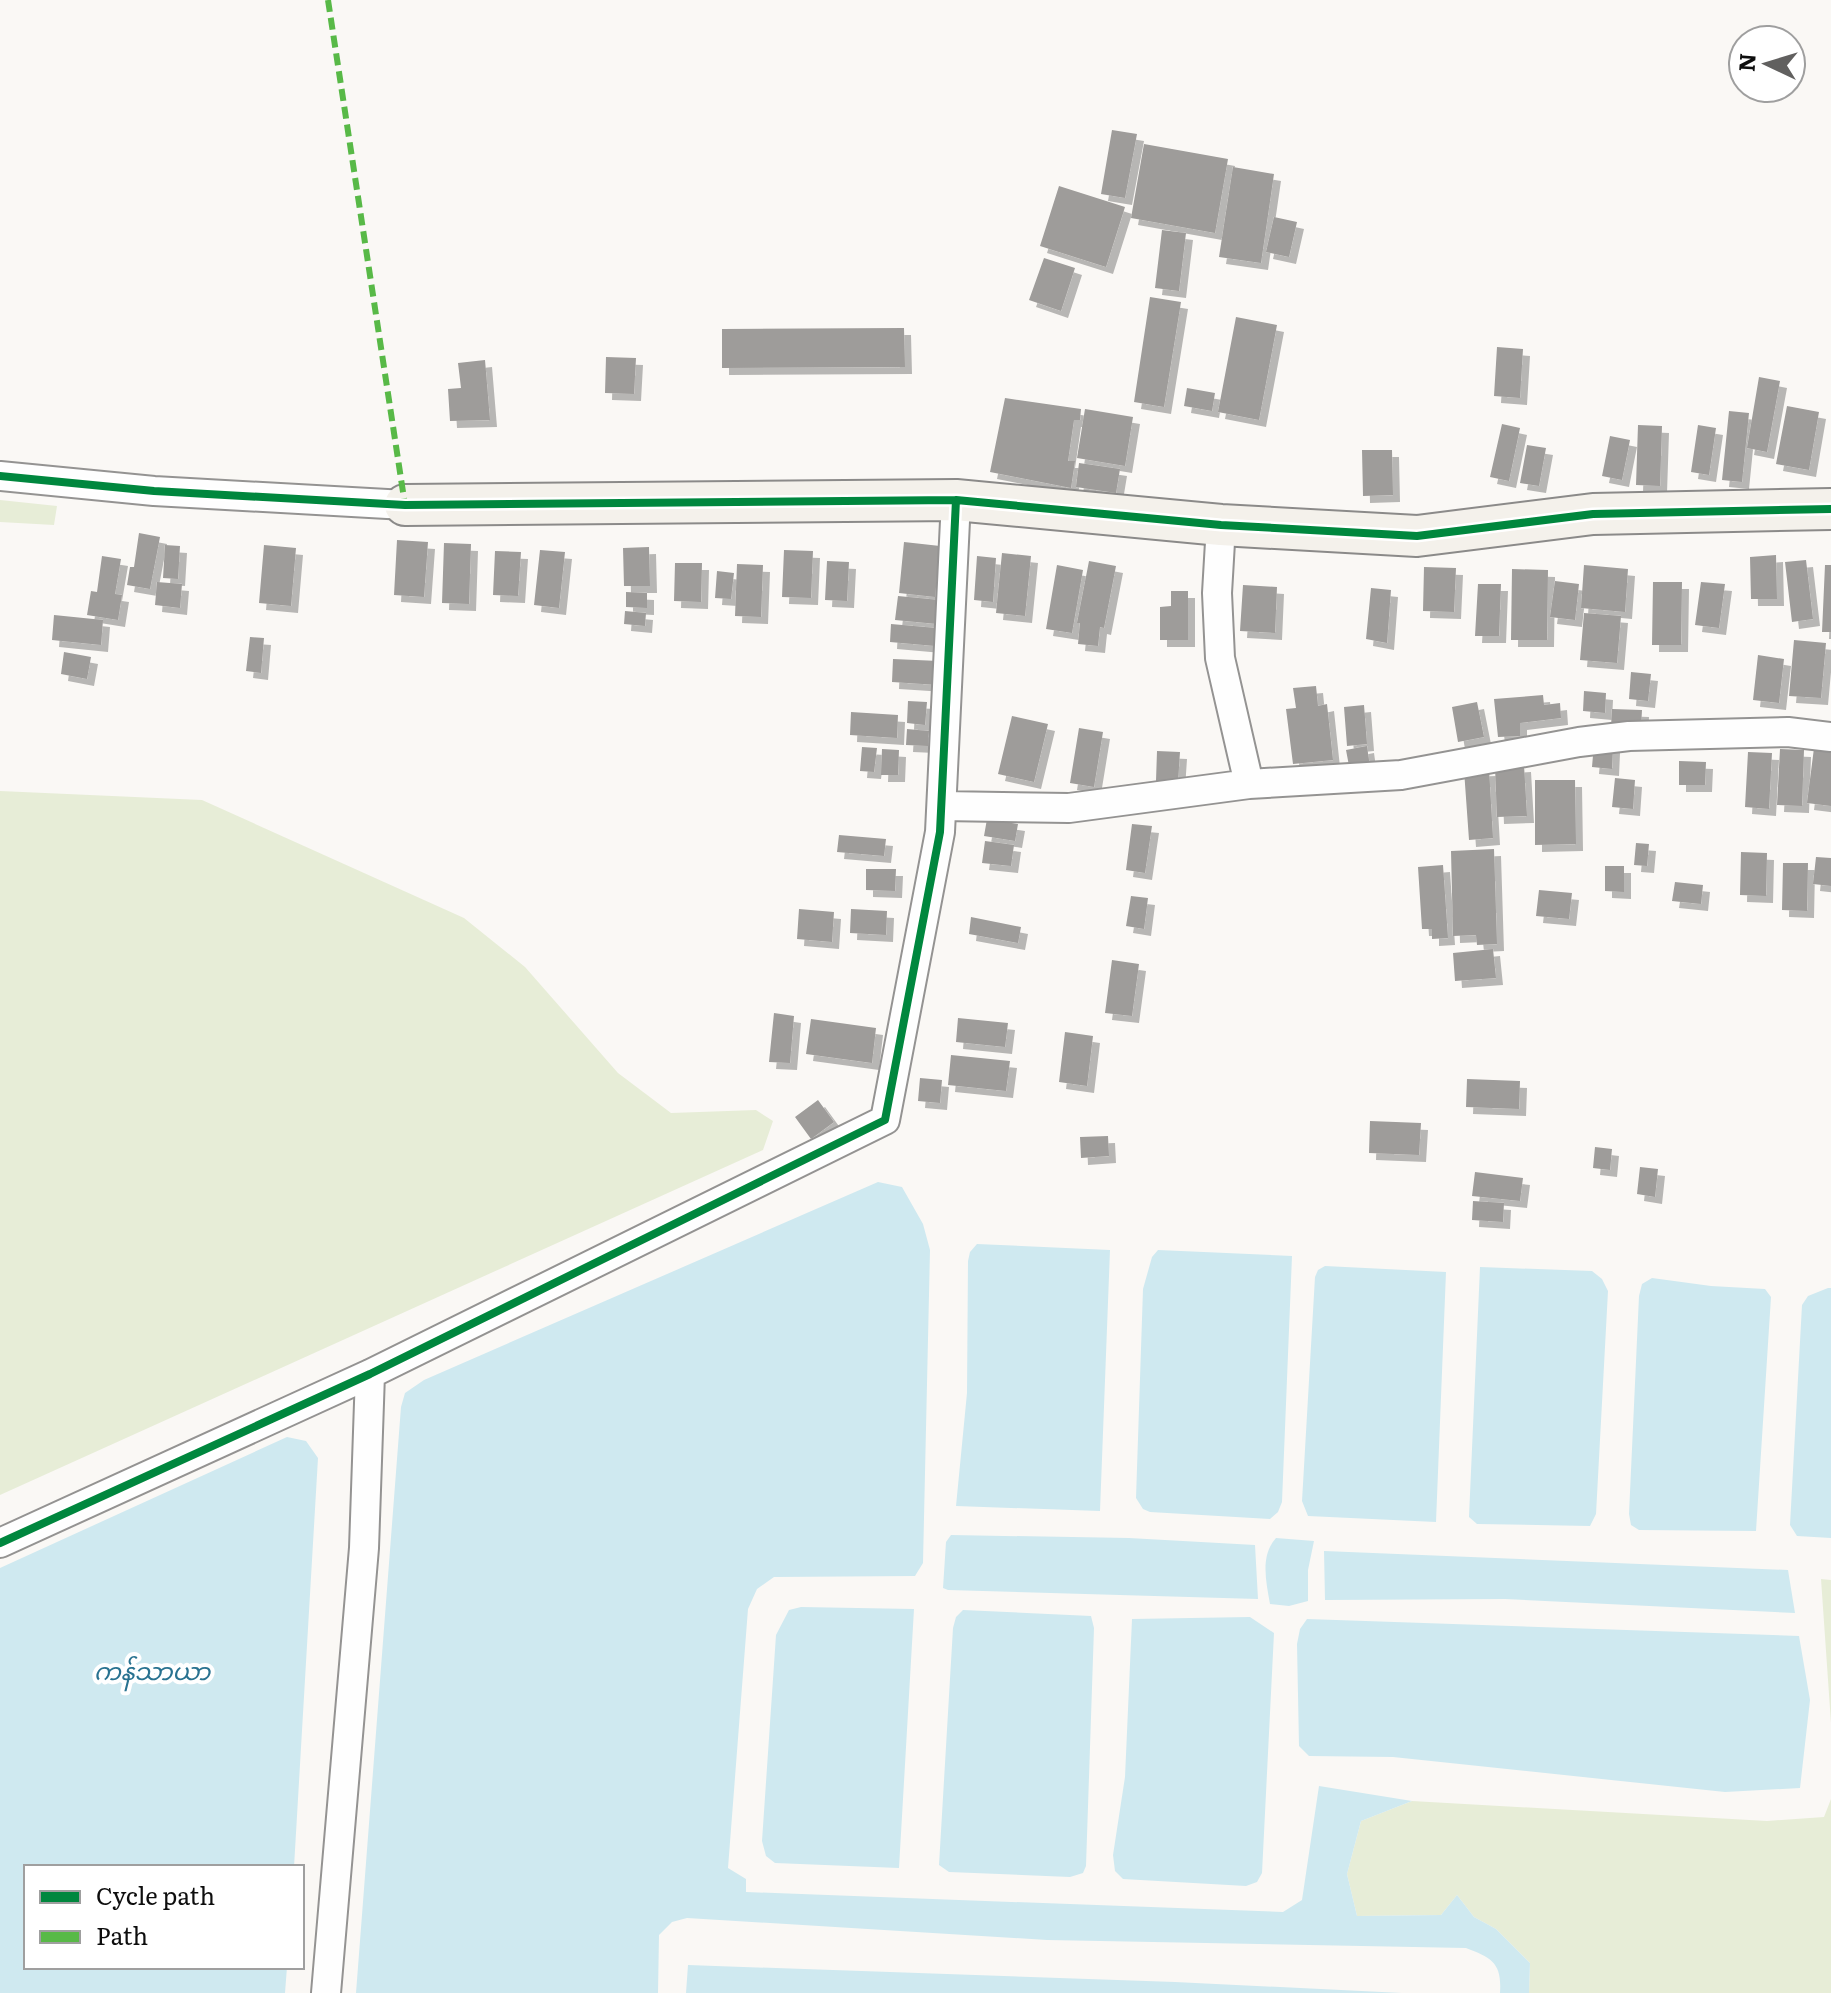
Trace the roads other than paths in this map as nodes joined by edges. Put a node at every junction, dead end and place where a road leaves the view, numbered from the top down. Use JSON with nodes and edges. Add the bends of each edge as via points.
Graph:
{"nodes":[{"id":1,"x":0,"y":476,"type":"edge"},
{"id":2,"x":956,"y":500,"type":"junction"},
{"id":3,"x":405,"y":505,"type":"joint"},
{"id":4,"x":1831,"y":509,"type":"edge"},
{"id":5,"x":1221,"y":525,"type":"junction"},
{"id":6,"x":1831,"y":737,"type":"edge"},
{"id":7,"x":1249,"y":784,"type":"junction"},
{"id":8,"x":942,"y":806,"type":"junction"},
{"id":9,"x":370,"y":1374,"type":"junction"},
{"id":10,"x":0,"y":1543,"type":"edge"},
{"id":11,"x":326,"y":1993,"type":"edge"}],
"edges":[{"from":1,"to":3,"type":"street"},
{"from":2,"to":3,"type":"street"},
{"from":2,"to":5,"type":"street"},
{"from":2,"to":8,"type":"street"},
{"from":4,"to":5,"type":"street","via":[[1593,514],[1417,536]]},
{"from":5,"to":7,"type":"street","via":[[1220,658]]},
{"from":6,"to":7,"type":"street","via":[[1788,732],[1629,736],[1401,775]]},
{"from":7,"to":8,"type":"street","via":[[1069,808]]},
{"from":8,"to":9,"type":"street","via":[[885,1120]]},
{"from":9,"to":10,"type":"street"},
{"from":9,"to":11,"type":"street","via":[[364,1548]]}]}
